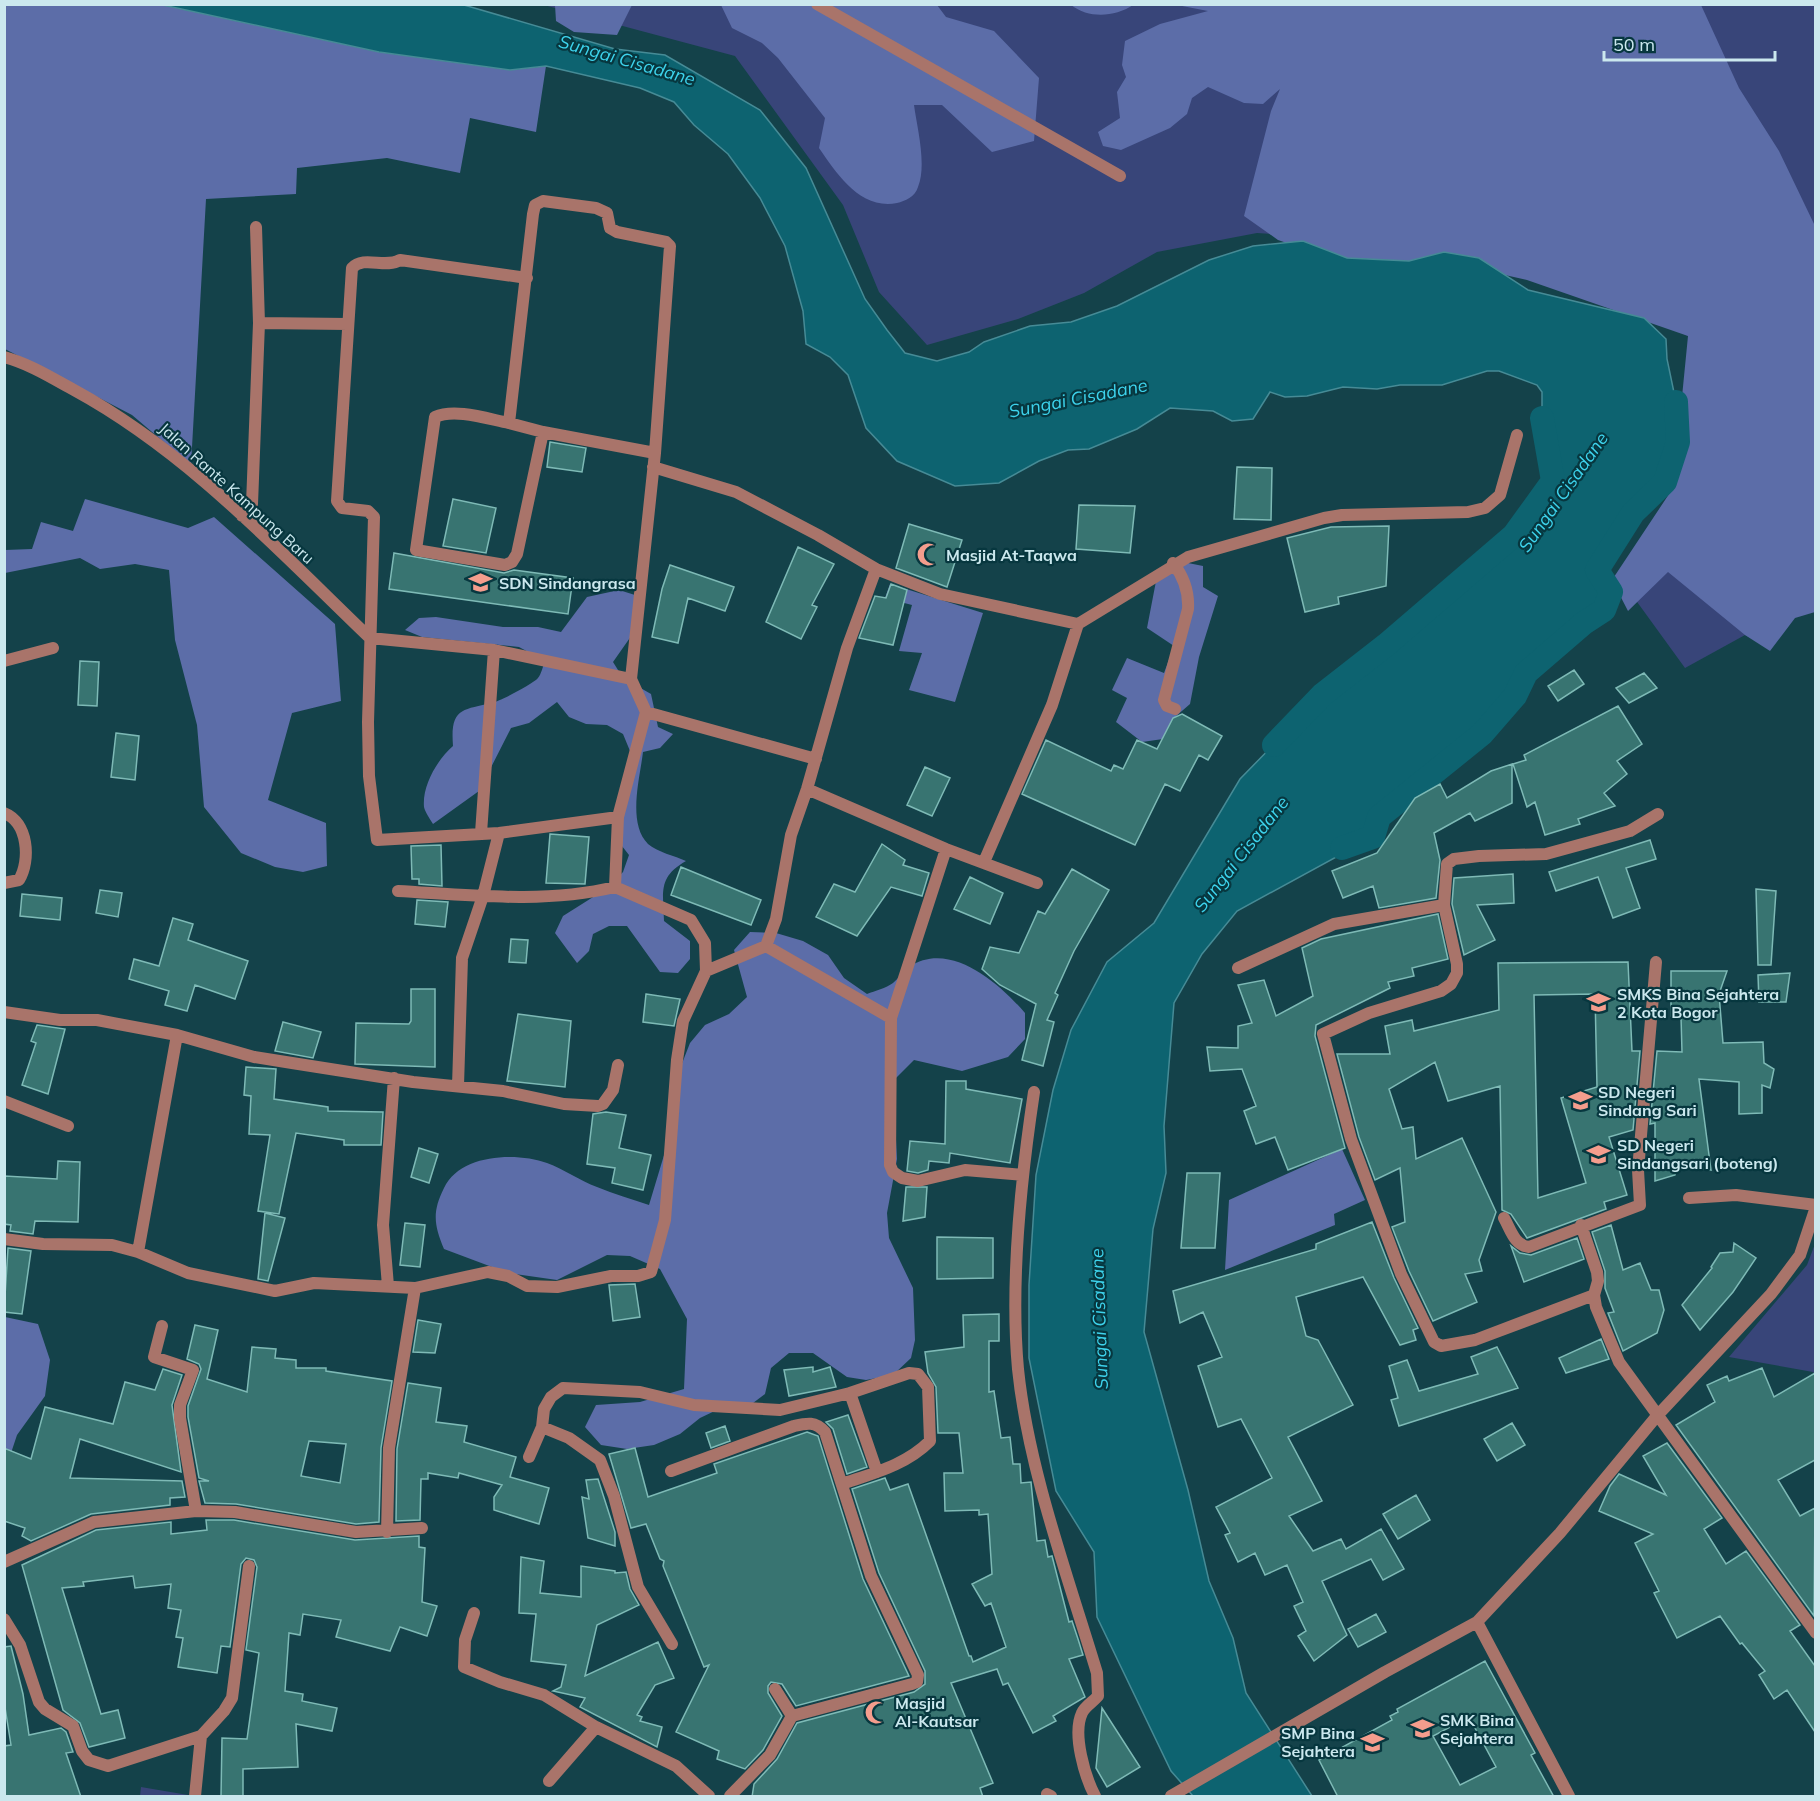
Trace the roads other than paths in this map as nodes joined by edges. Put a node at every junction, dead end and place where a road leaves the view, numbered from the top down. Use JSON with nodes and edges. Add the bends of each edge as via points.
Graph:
{"nodes":[{"id":1,"x":817,"y":4,"type":"edge"},
{"id":2,"x":1120,"y":176,"type":"dead end"},
{"id":3,"x":256,"y":227,"type":"dead end"},
{"id":4,"x":527,"y":278,"type":"junction"},
{"id":5,"x":259,"y":323,"type":"junction"},
{"id":6,"x":348,"y":324,"type":"junction"},
{"id":7,"x":4,"y":357,"type":"edge"},
{"id":8,"x":509,"y":423,"type":"junction"},
{"id":9,"x":543,"y":432,"type":"junction"},
{"id":10,"x":1517,"y":435,"type":"dead end"},
{"id":11,"x":655,"y":453,"type":"junction"},
{"id":12,"x":652,"y":467,"type":"junction"},
{"id":13,"x":242,"y":516,"type":"junction"},
{"id":14,"x":1173,"y":563,"type":"junction"},
{"id":15,"x":876,"y":569,"type":"junction"},
{"id":16,"x":1078,"y":624,"type":"junction"},
{"id":17,"x":370,"y":638,"type":"junction"},
{"id":18,"x":53,"y":648,"type":"dead end"},
{"id":19,"x":494,"y":650,"type":"junction"},
{"id":20,"x":4,"y":662,"type":"edge"},
{"id":21,"x":631,"y":679,"type":"junction"},
{"id":22,"x":1175,"y":709,"type":"dead end"},
{"id":23,"x":646,"y":712,"type":"junction"},
{"id":24,"x":816,"y":759,"type":"junction"},
{"id":25,"x":807,"y":789,"type":"junction"},
{"id":26,"x":4,"y":813,"type":"edge"},
{"id":27,"x":1658,"y":814,"type":"dead end"},
{"id":28,"x":618,"y":817,"type":"junction"},
{"id":29,"x":481,"y":833,"type":"junction"},
{"id":30,"x":499,"y":833,"type":"junction"},
{"id":31,"x":946,"y":849,"type":"junction"},
{"id":32,"x":984,"y":862,"type":"junction"},
{"id":33,"x":4,"y":883,"type":"edge"},
{"id":34,"x":1037,"y":883,"type":"dead end"},
{"id":35,"x":615,"y":887,"type":"junction"},
{"id":36,"x":398,"y":891,"type":"dead end"},
{"id":37,"x":483,"y":896,"type":"junction"},
{"id":38,"x":1444,"y":905,"type":"junction"},
{"id":39,"x":766,"y":946,"type":"junction"},
{"id":40,"x":1656,"y":962,"type":"dead end"},
{"id":41,"x":1238,"y":968,"type":"dead end"},
{"id":42,"x":706,"y":971,"type":"junction"},
{"id":43,"x":4,"y":1012,"type":"edge"},
{"id":44,"x":891,"y":1018,"type":"junction"},
{"id":45,"x":177,"y":1035,"type":"junction"},
{"id":46,"x":618,"y":1065,"type":"dead end"},
{"id":47,"x":394,"y":1078,"type":"junction"},
{"id":48,"x":458,"y":1086,"type":"junction"},
{"id":49,"x":1034,"y":1092,"type":"dead end"},
{"id":50,"x":4,"y":1101,"type":"edge"},
{"id":51,"x":68,"y":1126,"type":"dead end"},
{"id":52,"x":1023,"y":1175,"type":"junction"},
{"id":53,"x":1689,"y":1198,"type":"dead end"},
{"id":54,"x":1815,"y":1206,"type":"edge"},
{"id":55,"x":1504,"y":1218,"type":"dead end"},
{"id":56,"x":1581,"y":1225,"type":"junction"},
{"id":57,"x":4,"y":1239,"type":"edge"},
{"id":58,"x":138,"y":1252,"type":"junction"},
{"id":59,"x":388,"y":1286,"type":"junction"},
{"id":60,"x":415,"y":1288,"type":"junction"},
{"id":61,"x":1594,"y":1295,"type":"junction"},
{"id":62,"x":162,"y":1326,"type":"dead end"},
{"id":63,"x":850,"y":1393,"type":"junction"},
{"id":64,"x":1656,"y":1417,"type":"junction"},
{"id":65,"x":542,"y":1427,"type":"junction"},
{"id":66,"x":529,"y":1457,"type":"dead end"},
{"id":67,"x":671,"y":1471,"type":"dead end"},
{"id":68,"x":877,"y":1472,"type":"junction"},
{"id":69,"x":842,"y":1484,"type":"junction"},
{"id":70,"x":196,"y":1511,"type":"junction"},
{"id":71,"x":422,"y":1528,"type":"dead end"},
{"id":72,"x":387,"y":1532,"type":"junction"},
{"id":73,"x":4,"y":1562,"type":"edge"},
{"id":74,"x":249,"y":1566,"type":"dead end"},
{"id":75,"x":474,"y":1612,"type":"dead end"},
{"id":76,"x":4,"y":1619,"type":"edge"},
{"id":77,"x":1477,"y":1622,"type":"junction"},
{"id":78,"x":1815,"y":1633,"type":"edge"},
{"id":79,"x":672,"y":1644,"type":"dead end"},
{"id":80,"x":775,"y":1689,"type":"dead end"},
{"id":81,"x":792,"y":1716,"type":"junction"},
{"id":82,"x":596,"y":1727,"type":"junction"},
{"id":83,"x":201,"y":1736,"type":"junction"},
{"id":84,"x":549,"y":1781,"type":"dead end"},
{"id":85,"x":195,"y":1797,"type":"edge"},
{"id":86,"x":709,"y":1797,"type":"edge"},
{"id":87,"x":730,"y":1797,"type":"edge"},
{"id":88,"x":1095,"y":1797,"type":"edge"},
{"id":89,"x":1171,"y":1797,"type":"edge"},
{"id":90,"x":1569,"y":1797,"type":"edge"}],
"edges":[{"from":1,"to":2,"type":"street"},
{"from":3,"to":5,"type":"street"},
{"from":4,"to":6,"type":"street","via":[[400,260],[393,264],[360,262],[352,268],[350,276]]},
{"from":4,"to":8,"type":"street"},
{"from":4,"to":11,"type":"street","via":[[533,214],[535,205],[543,201],[596,208],[607,213],[610,228],[617,232],[670,246]]},
{"from":5,"to":6,"type":"street"},
{"from":5,"to":13,"type":"street","via":[[252,504]]},
{"from":6,"to":17,"type":"street","via":[[338,501],[342,508],[368,511],[374,517]]},
{"from":7,"to":13,"type":"street","name":"Jalan Rante Kampung Baru","via":[[119,414],[163,446]]},
{"from":8,"to":9,"type":"street"},
{"from":8,"to":9,"type":"street","via":[[470,416],[435,417],[416,550],[505,565],[512,562],[517,554]]},
{"from":9,"to":11,"type":"street"},
{"from":10,"to":14,"type":"street","via":[[1500,495],[1485,508],[1324,518]]},
{"from":11,"to":12,"type":"street"},
{"from":12,"to":15,"type":"street","via":[[736,492]]},
{"from":12,"to":21,"type":"street"},
{"from":13,"to":17,"type":"street","name":"Jalan Rante Kampung Baru"},
{"from":14,"to":16,"type":"street"},
{"from":14,"to":22,"type":"street","via":[[1189,597],[1164,700]]},
{"from":15,"to":16,"type":"street","via":[[940,594]]},
{"from":15,"to":24,"type":"street","via":[[847,648]]},
{"from":16,"to":32,"type":"street","via":[[1052,705]]},
{"from":17,"to":19,"type":"street"},
{"from":17,"to":29,"type":"street","via":[[369,776],[377,840]]},
{"from":18,"to":20,"type":"street"},
{"from":19,"to":21,"type":"street"},
{"from":19,"to":29,"type":"street"},
{"from":21,"to":23,"type":"street"},
{"from":23,"to":24,"type":"street"},
{"from":23,"to":28,"type":"street"},
{"from":24,"to":25,"type":"street"},
{"from":25,"to":31,"type":"street"},
{"from":25,"to":39,"type":"street","via":[[791,835],[777,919]]},
{"from":26,"to":33,"type":"street","via":[[24,830],[22,874],[19,880]]},
{"from":27,"to":38,"type":"street","via":[[1630,831],[1546,854],[1454,859],[1444,872]]},
{"from":28,"to":30,"type":"street"},
{"from":28,"to":35,"type":"street"},
{"from":29,"to":30,"type":"street"},
{"from":30,"to":37,"type":"street"},
{"from":31,"to":32,"type":"street"},
{"from":31,"to":44,"type":"street"},
{"from":32,"to":34,"type":"street"},
{"from":35,"to":37,"type":"street","via":[[568,896]]},
{"from":35,"to":42,"type":"street","via":[[691,920],[705,943]]},
{"from":36,"to":37,"type":"street"},
{"from":37,"to":48,"type":"street","via":[[462,958]]},
{"from":38,"to":41,"type":"street","via":[[1334,924]]},
{"from":38,"to":61,"type":"street","via":[[1457,964],[1451,984],[1441,992],[1370,1013],[1323,1034],[1350,1138],[1401,1274],[1434,1342],[1441,1346],[1475,1340]]},
{"from":39,"to":42,"type":"street"},
{"from":39,"to":44,"type":"street"},
{"from":40,"to":56,"type":"street","via":[[1638,1170],[1640,1205]]},
{"from":42,"to":60,"type":"street","via":[[683,1021],[665,1220],[651,1272],[541,1288],[488,1272]]},
{"from":43,"to":45,"type":"street","via":[[60,1020],[97,1020]]},
{"from":44,"to":52,"type":"street","via":[[893,1172],[918,1181],[965,1170]]},
{"from":45,"to":47,"type":"street","via":[[254,1058]]},
{"from":45,"to":58,"type":"street"},
{"from":46,"to":48,"type":"street","via":[[611,1094],[597,1106]]},
{"from":47,"to":48,"type":"street"},
{"from":47,"to":59,"type":"street","via":[[383,1225]]},
{"from":49,"to":52,"type":"street"},
{"from":50,"to":51,"type":"street"},
{"from":52,"to":88,"type":"street","via":[[1018,1369],[1034,1457],[1097,1673],[1098,1696],[1085,1707],[1079,1724],[1082,1760]]},
{"from":53,"to":54,"type":"street","via":[[1737,1195]]},
{"from":54,"to":64,"type":"street","via":[[1800,1255],[1783,1278]]},
{"from":55,"to":56,"type":"street","via":[[1515,1240],[1529,1247]]},
{"from":56,"to":61,"type":"street","via":[[1597,1272]]},
{"from":57,"to":58,"type":"street","via":[[76,1246],[91,1243]]},
{"from":58,"to":59,"type":"street","via":[[188,1273],[275,1291],[314,1283]]},
{"from":59,"to":60,"type":"street"},
{"from":60,"to":72,"type":"street","via":[[389,1448]]},
{"from":61,"to":64,"type":"street","via":[[1619,1362]]},
{"from":62,"to":70,"type":"street","via":[[154,1357],[193,1370],[180,1406],[180,1418]]},
{"from":63,"to":65,"type":"street","via":[[780,1410],[694,1405],[649,1393],[563,1388],[550,1397]]},
{"from":63,"to":68,"type":"street"},
{"from":63,"to":68,"type":"street","via":[[909,1373],[918,1374],[928,1387],[930,1441],[918,1453]]},
{"from":64,"to":77,"type":"street","via":[[1560,1533]]},
{"from":64,"to":78,"type":"street","via":[[1730,1512]]},
{"from":65,"to":66,"type":"street"},
{"from":65,"to":79,"type":"street","via":[[569,1438],[600,1460],[638,1587]]},
{"from":67,"to":69,"type":"street","via":[[810,1422],[825,1432]]},
{"from":68,"to":69,"type":"street"},
{"from":69,"to":81,"type":"street","via":[[871,1576],[918,1676],[917,1682]]},
{"from":70,"to":72,"type":"street","via":[[235,1512],[342,1531]]},
{"from":70,"to":73,"type":"street","via":[[94,1522]]},
{"from":71,"to":72,"type":"street"},
{"from":74,"to":83,"type":"street","via":[[232,1698]]},
{"from":75,"to":82,"type":"street","via":[[465,1640],[464,1667],[544,1695]]},
{"from":76,"to":83,"type":"street","via":[[20,1645],[39,1702],[73,1726],[89,1760],[108,1766]]},
{"from":77,"to":89,"type":"street"},
{"from":77,"to":90,"type":"street"},
{"from":80,"to":81,"type":"street"},
{"from":81,"to":87,"type":"street","via":[[770,1755]]},
{"from":82,"to":84,"type":"street"},
{"from":82,"to":86,"type":"street","via":[[676,1766]]},
{"from":83,"to":85,"type":"street"}]}
